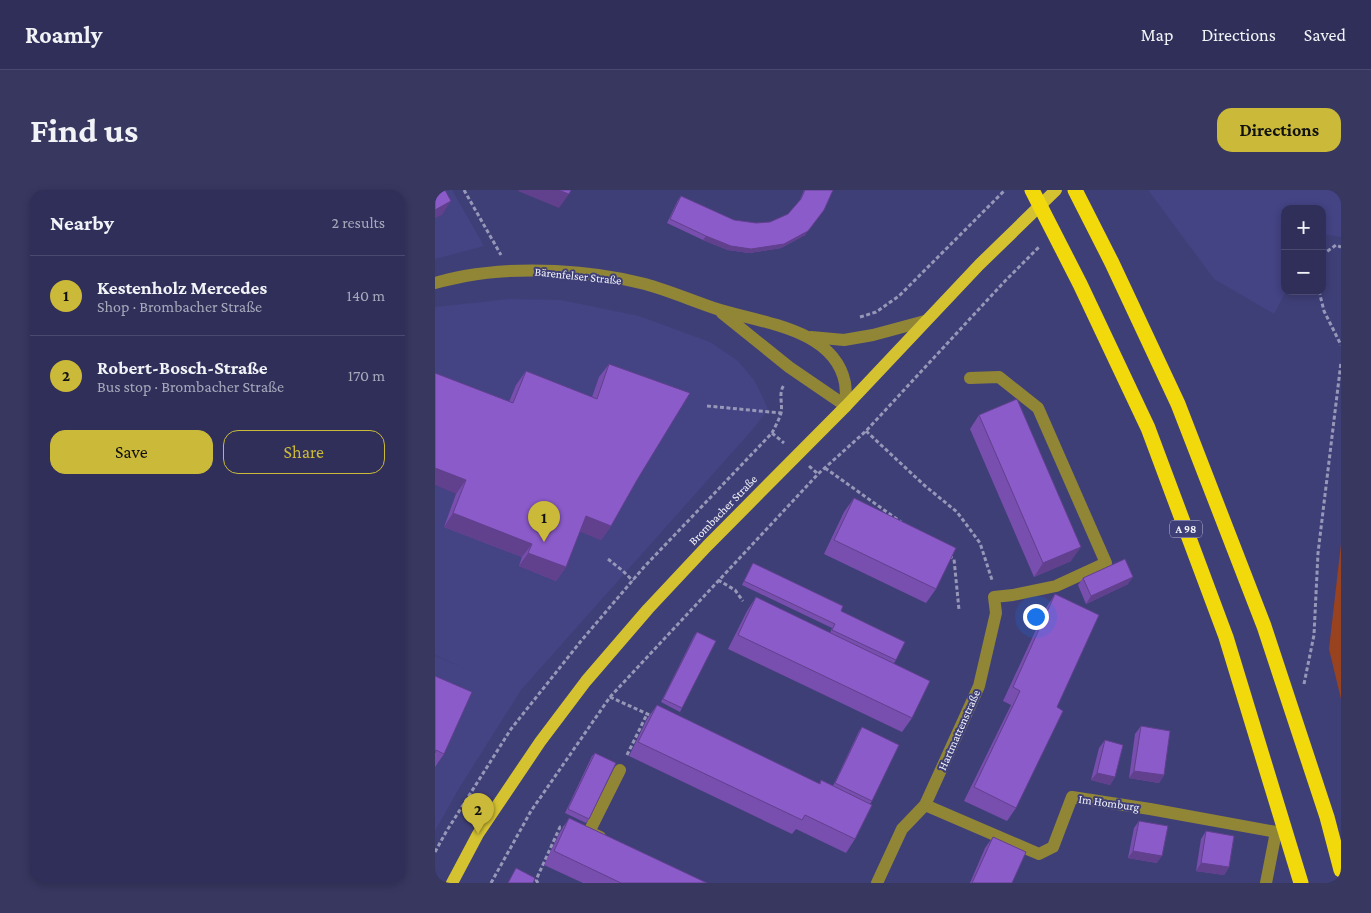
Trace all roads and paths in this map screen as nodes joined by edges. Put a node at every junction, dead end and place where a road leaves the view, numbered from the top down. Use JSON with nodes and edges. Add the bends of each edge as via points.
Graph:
{"nodes":[{"id":1,"x":464,"y":190,"type":"edge"},
{"id":2,"x":1005,"y":190,"type":"edge"},
{"id":3,"x":1032,"y":190,"type":"edge"},
{"id":4,"x":1056,"y":190,"type":"edge"},
{"id":5,"x":1075,"y":190,"type":"edge"},
{"id":6,"x":1040,"y":246,"type":"dead end"},
{"id":7,"x":1341,"y":247,"type":"edge"},
{"id":8,"x":1326,"y":252,"type":"edge"},
{"id":9,"x":509,"y":271,"type":"junction"},
{"id":10,"x":435,"y":283,"type":"edge"},
{"id":11,"x":1320,"y":295,"type":"edge"},
{"id":12,"x":718,"y":309,"type":"junction"},
{"id":13,"x":855,"y":318,"type":"dead end"},
{"id":14,"x":925,"y":321,"type":"junction"},
{"id":15,"x":806,"y":336,"type":"junction"},
{"id":16,"x":1341,"y":345,"type":"edge"},
{"id":17,"x":1341,"y":362,"type":"edge"},
{"id":18,"x":798,"y":373,"type":"junction"},
{"id":19,"x":969,"y":378,"type":"dead end"},
{"id":20,"x":707,"y":406,"type":"dead end"},
{"id":21,"x":846,"y":406,"type":"junction"},
{"id":22,"x":781,"y":412,"type":"junction"},
{"id":23,"x":866,"y":431,"type":"junction"},
{"id":24,"x":825,"y":468,"type":"junction"},
{"id":25,"x":903,"y":523,"type":"edge"},
{"id":26,"x":947,"y":554,"type":"edge"},
{"id":27,"x":608,"y":559,"type":"dead end"},
{"id":28,"x":718,"y":580,"type":"junction"},
{"id":29,"x":633,"y":581,"type":"junction"},
{"id":30,"x":994,"y":597,"type":"junction"},
{"id":31,"x":743,"y":601,"type":"dead end"},
{"id":32,"x":959,"y":610,"type":"dead end"},
{"id":33,"x":1303,"y":688,"type":"dead end"},
{"id":34,"x":611,"y":697,"type":"junction"},
{"id":35,"x":647,"y":714,"type":"junction"},
{"id":36,"x":656,"y":717,"type":"edge"},
{"id":37,"x":620,"y":770,"type":"joint"},
{"id":38,"x":925,"y":805,"type":"junction"},
{"id":39,"x":589,"y":832,"type":"junction"},
{"id":40,"x":614,"y":844,"type":"edge"},
{"id":41,"x":435,"y":852,"type":"edge"},
{"id":42,"x":1341,"y":870,"type":"edge"},
{"id":43,"x":452,"y":883,"type":"edge"},
{"id":44,"x":491,"y":883,"type":"edge"},
{"id":45,"x":539,"y":883,"type":"edge"},
{"id":46,"x":877,"y":883,"type":"edge"},
{"id":47,"x":1266,"y":883,"type":"edge"},
{"id":48,"x":1301,"y":883,"type":"edge"}],
"edges":[{"from":1,"to":9,"type":"path"},
{"from":2,"to":13,"type":"path","via":[[899,296],[877,312]]},
{"from":3,"to":48,"type":"highway","number":"A 98","bridge":true,"via":[[1148,428],[1226,637]]},
{"from":4,"to":14,"type":"main road","name":"Brombacher Straße"},
{"from":5,"to":42,"type":"highway","bridge":true,"via":[[1179,404],[1264,626]]},
{"from":6,"to":23,"type":"path"},
{"from":7,"to":8,"type":"path","via":[[1336,245]]},
{"from":9,"to":10,"type":"street","name":"Bärenfelser Straße"},
{"from":9,"to":12,"type":"street","name":"Bärenfelser Straße","via":[[603,276],[644,284]]},
{"from":11,"to":16,"type":"path"},
{"from":12,"to":15,"type":"street","name":"Bärenfelser Straße"},
{"from":12,"to":18,"type":"street","name":"Bärenfelser Straße"},
{"from":14,"to":15,"type":"street","name":"Bärenfelser Straße","via":[[873,336],[844,340]]},
{"from":14,"to":21,"type":"main road","name":"Brombacher Straße"},
{"from":15,"to":21,"type":"street","name":"Bärenfelser Straße","via":[[823,347],[838,364],[845,383]]},
{"from":17,"to":33,"type":"path","via":[[1319,553],[1314,634]]},
{"from":18,"to":21,"type":"street","name":"Bärenfelser Straße"},
{"from":18,"to":22,"type":"path","via":[[782,386]]},
{"from":19,"to":30,"type":"street","via":[[999,377],[1038,408],[1106,563],[1056,586]]},
{"from":20,"to":22,"type":"path"},
{"from":21,"to":43,"type":"main road","name":"Brombacher Straße","via":[[647,609],[586,681],[478,834]]},
{"from":22,"to":29,"type":"path","via":[[772,433]]},
{"from":23,"to":24,"type":"path"},
{"from":23,"to":30,"type":"path","via":[[957,512],[980,543]]},
{"from":24,"to":25,"type":"path"},
{"from":24,"to":28,"type":"path"},
{"from":26,"to":32,"type":"path","via":[[954,559]]},
{"from":27,"to":29,"type":"path"},
{"from":28,"to":31,"type":"path","via":[[735,590]]},
{"from":28,"to":34,"type":"path"},
{"from":29,"to":41,"type":"path","via":[[511,728]]},
{"from":30,"to":38,"type":"street","name":"Hartmattenstraße","via":[[997,613],[979,686]]},
{"from":34,"to":35,"type":"path"},
{"from":34,"to":44,"type":"path","via":[[531,811]]},
{"from":35,"to":36,"type":"path"},
{"from":35,"to":37,"type":"path"},
{"from":37,"to":39,"type":"street"},
{"from":38,"to":46,"type":"street","name":"Hartmattenstraße","via":[[902,829]]},
{"from":38,"to":47,"type":"street","name":"Im Homburg","via":[[1039,854],[1053,847],[1072,797],[1276,832]]},
{"from":39,"to":40,"type":"street"},
{"from":39,"to":45,"type":"path","via":[[560,827],[536,880]]}]}
